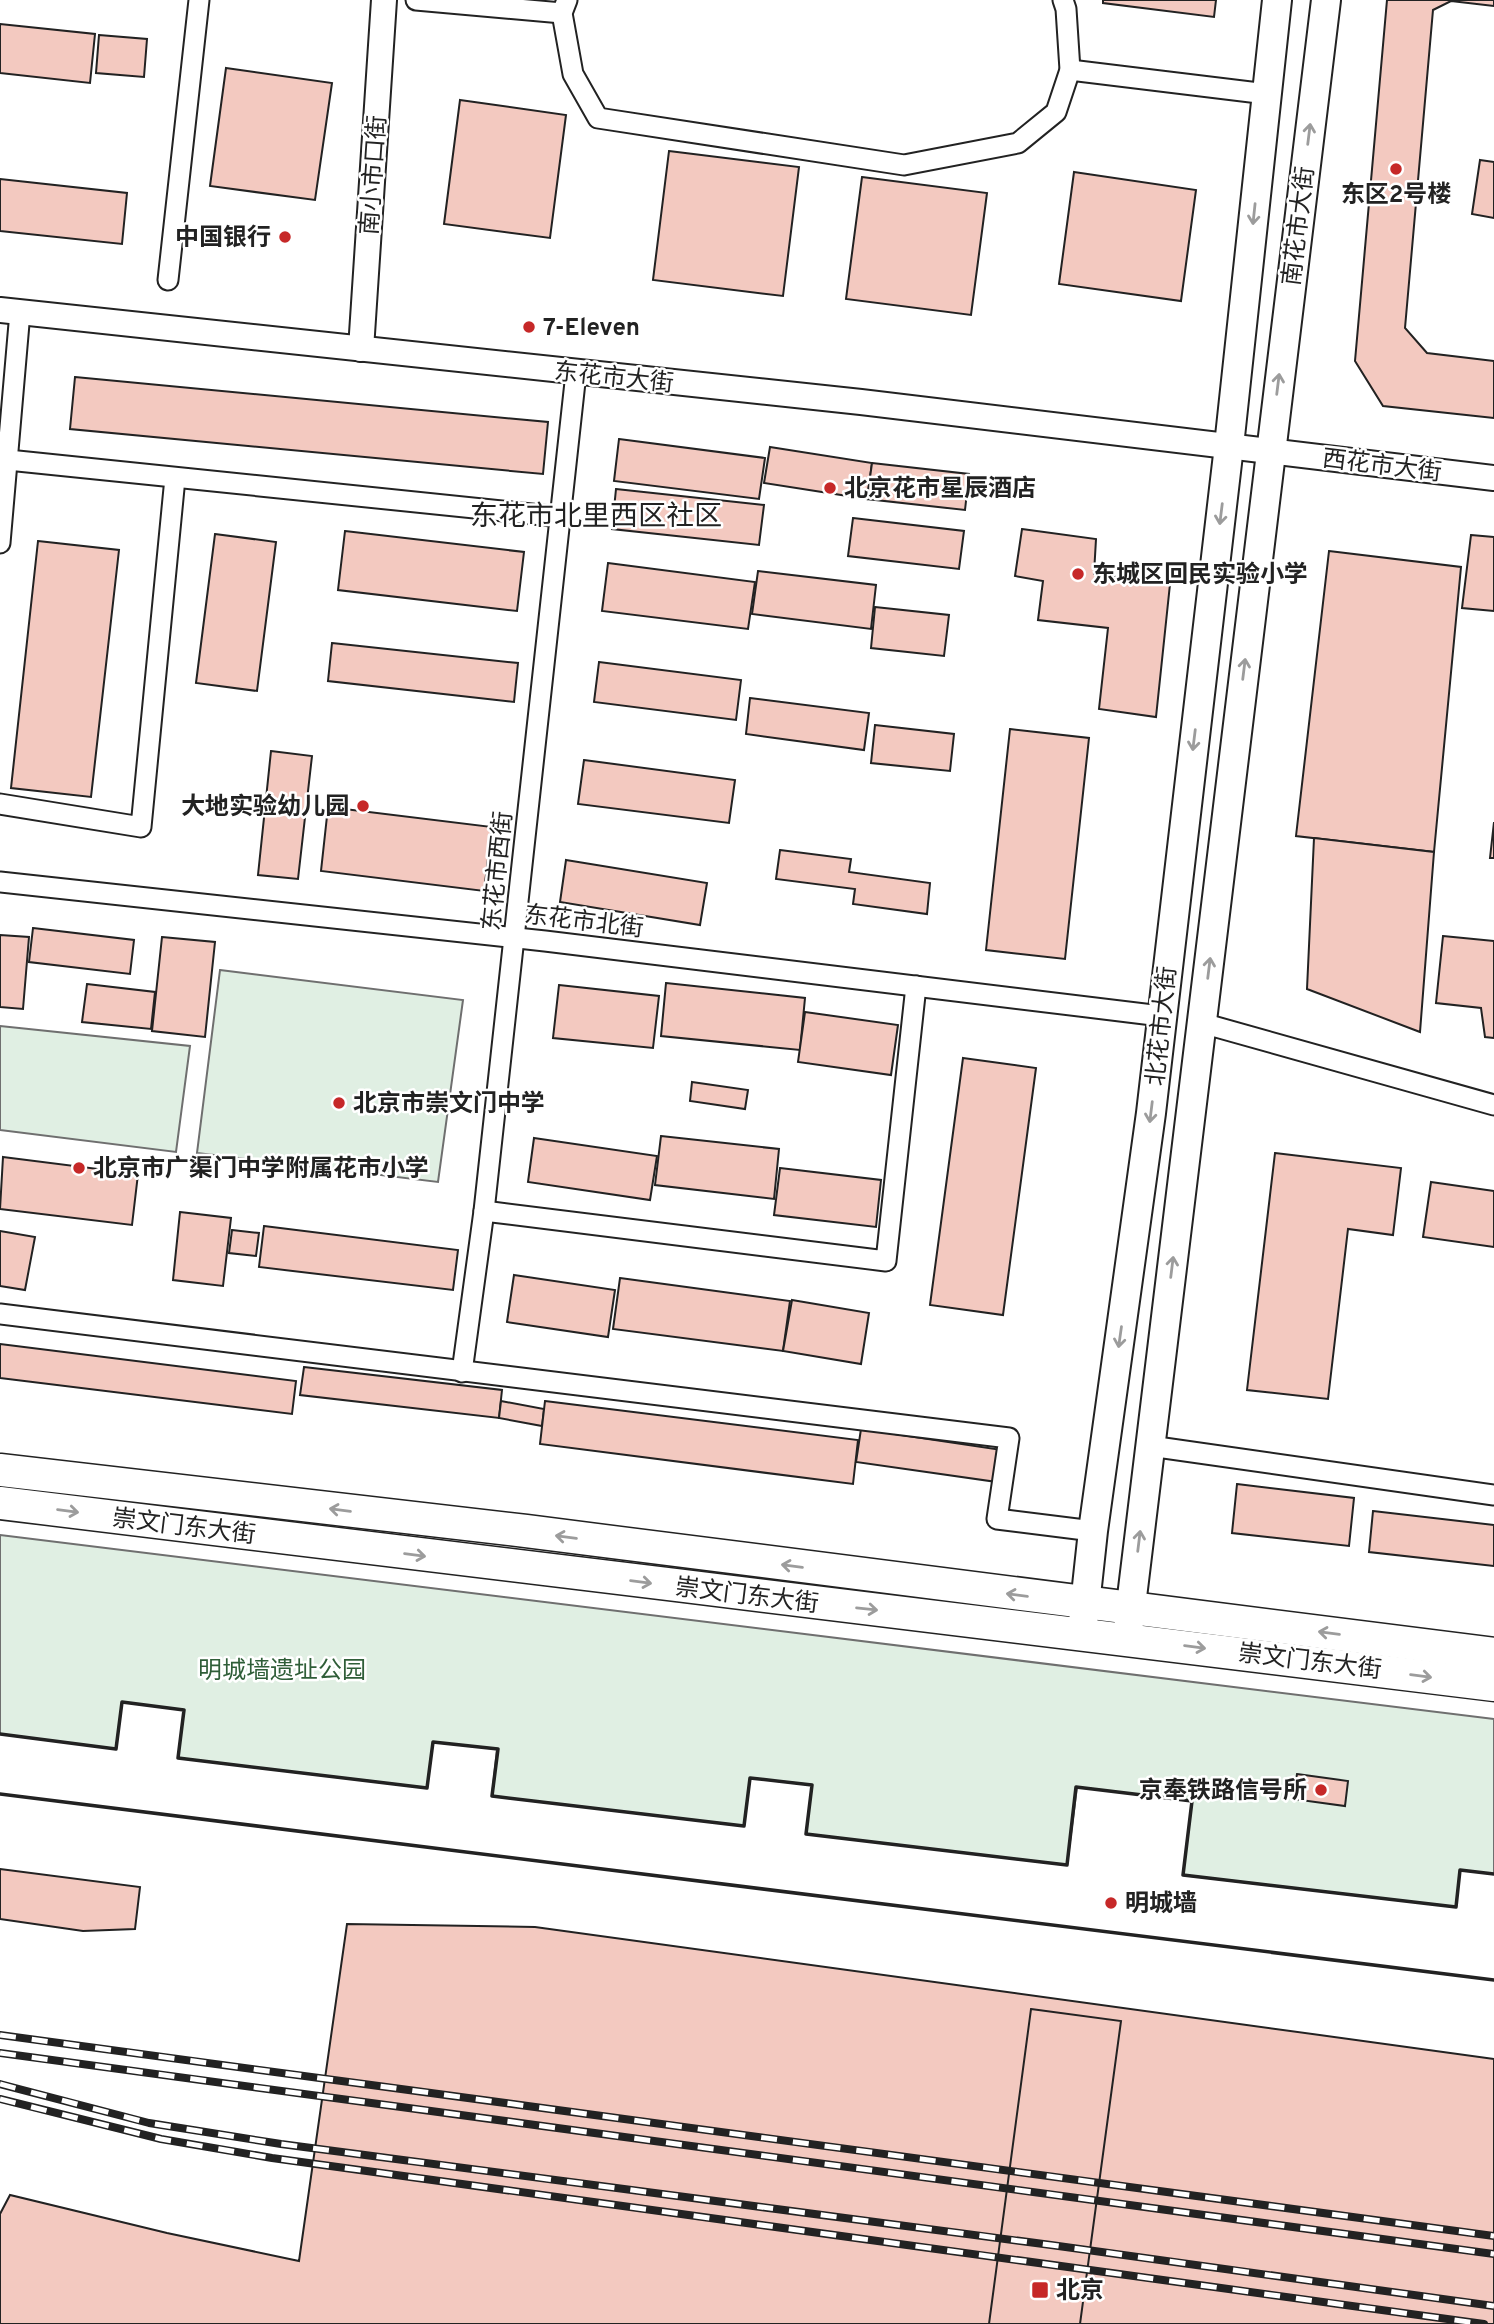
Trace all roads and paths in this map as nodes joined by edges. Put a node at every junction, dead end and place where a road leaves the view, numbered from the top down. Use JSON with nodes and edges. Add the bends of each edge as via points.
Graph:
{"nodes":[{"id":1,"x":199,"y":0,"type":"edge"},
{"id":2,"x":384,"y":0,"type":"edge"},
{"id":3,"x":416,"y":0,"type":"edge"},
{"id":4,"x":1063,"y":0,"type":"edge"},
{"id":5,"x":1278,"y":0,"type":"edge"},
{"id":6,"x":1326,"y":0,"type":"edge"},
{"id":7,"x":565,"y":6,"type":"edge"},
{"id":8,"x":1070,"y":70,"type":"junction"},
{"id":9,"x":1266,"y":94,"type":"junction"},
{"id":10,"x":168,"y":280,"type":"dead end"},
{"id":11,"x":10,"y":311,"type":"edge"},
{"id":12,"x":361,"y":349,"type":"junction"},
{"id":13,"x":576,"y":373,"type":"junction"},
{"id":14,"x":1228,"y":446,"type":"junction"},
{"id":15,"x":6,"y":447,"type":"edge"},
{"id":16,"x":1270,"y":452,"type":"junction"},
{"id":17,"x":175,"y":478,"type":"junction"},
{"id":18,"x":1494,"y":478,"type":"edge"},
{"id":19,"x":561,"y":517,"type":"junction"},
{"id":20,"x":0,"y":543,"type":"edge"},
{"id":21,"x":0,"y":804,"type":"edge"},
{"id":22,"x":0,"y":882,"type":"edge"},
{"id":23,"x":515,"y":937,"type":"junction"},
{"id":24,"x":916,"y":986,"type":"junction"},
{"id":25,"x":1161,"y":1016,"type":"junction"},
{"id":26,"x":1202,"y":1023,"type":"junction"},
{"id":27,"x":1494,"y":1105,"type":"edge"},
{"id":28,"x":484,"y":1211,"type":"junction"},
{"id":29,"x":0,"y":1314,"type":"edge"},
{"id":30,"x":461,"y":1373,"type":"junction"},
{"id":31,"x":1150,"y":1446,"type":"junction"},
{"id":32,"x":0,"y":1470,"type":"edge"},
{"id":33,"x":1494,"y":1494,"type":"edge"},
{"id":34,"x":0,"y":1503,"type":"edge"},
{"id":35,"x":1093,"y":1531,"type":"junction"},
{"id":36,"x":1084,"y":1618,"type":"junction"},
{"id":37,"x":1129,"y":1623,"type":"junction"},
{"id":38,"x":1494,"y":1654,"type":"edge"},
{"id":39,"x":1494,"y":1685,"type":"edge"}],
"edges":[{"from":1,"to":10,"type":"street"},
{"from":2,"to":12,"type":"street","name":"南小市口街"},
{"from":3,"to":7,"type":"street"},
{"from":4,"to":8,"type":"street"},
{"from":5,"to":9,"type":"main road","name":"南花市大街"},
{"from":16,"to":6,"type":"main road","name":"南花市大街","one_way":true},
{"from":7,"to":8,"type":"street","via":[[573,74],[598,118],[904,165],[1018,143],[1056,112]]},
{"from":8,"to":9,"type":"street"},
{"from":9,"to":14,"type":"main road","name":"南花市大街","one_way":true},
{"from":11,"to":12,"type":"street","name":"东花市大街"},
{"from":11,"to":15,"type":"street"},
{"from":12,"to":13,"type":"street","name":"东花市大街"},
{"from":13,"to":14,"type":"street","name":"东花市大街"},
{"from":13,"to":19,"type":"street","name":"东花市西街"},
{"from":14,"to":16,"type":"street","name":"东花市大街"},
{"from":14,"to":25,"type":"main road","name":"北花市大街","one_way":true},
{"from":15,"to":17,"type":"street"},
{"from":15,"to":20,"type":"street"},
{"from":16,"to":18,"type":"street","name":"西花市大街"},
{"from":26,"to":16,"type":"main road","name":"北花市大街","one_way":true},
{"from":17,"to":19,"type":"street"},
{"from":17,"to":21,"type":"street","via":[[141,827]]},
{"from":19,"to":23,"type":"street","name":"东花市西街"},
{"from":22,"to":23,"type":"street","name":"东花市北街"},
{"from":23,"to":24,"type":"street","name":"东花市北街"},
{"from":23,"to":28,"type":"street","name":"东花市西街"},
{"from":24,"to":25,"type":"street","name":"东花市北街"},
{"from":24,"to":28,"type":"street","via":[[887,1261]]},
{"from":25,"to":35,"type":"main road","name":"北花市大街","one_way":true},
{"from":26,"to":27,"type":"street"},
{"from":31,"to":26,"type":"main road","name":"北花市大街","one_way":true},
{"from":28,"to":30,"type":"street","name":"东花市西街"},
{"from":29,"to":30,"type":"street"},
{"from":30,"to":35,"type":"street","via":[[1009,1438],[997,1519]]},
{"from":31,"to":33,"type":"street"},
{"from":37,"to":31,"type":"main road","name":"北花市大街","one_way":true},
{"from":36,"to":32,"type":"main road","name":"崇文门东大街","one_way":true,"via":[[526,1531]]},
{"from":34,"to":36,"type":"main road","name":"崇文门东大街","one_way":true,"via":[[730,1593]]},
{"from":35,"to":36,"type":"main road","name":"北花市大街"},
{"from":36,"to":37,"type":"main road"},
{"from":38,"to":37,"type":"main road","name":"崇文门东大街","one_way":true},
{"from":37,"to":39,"type":"main road","name":"崇文门东大街","one_way":true}]}
